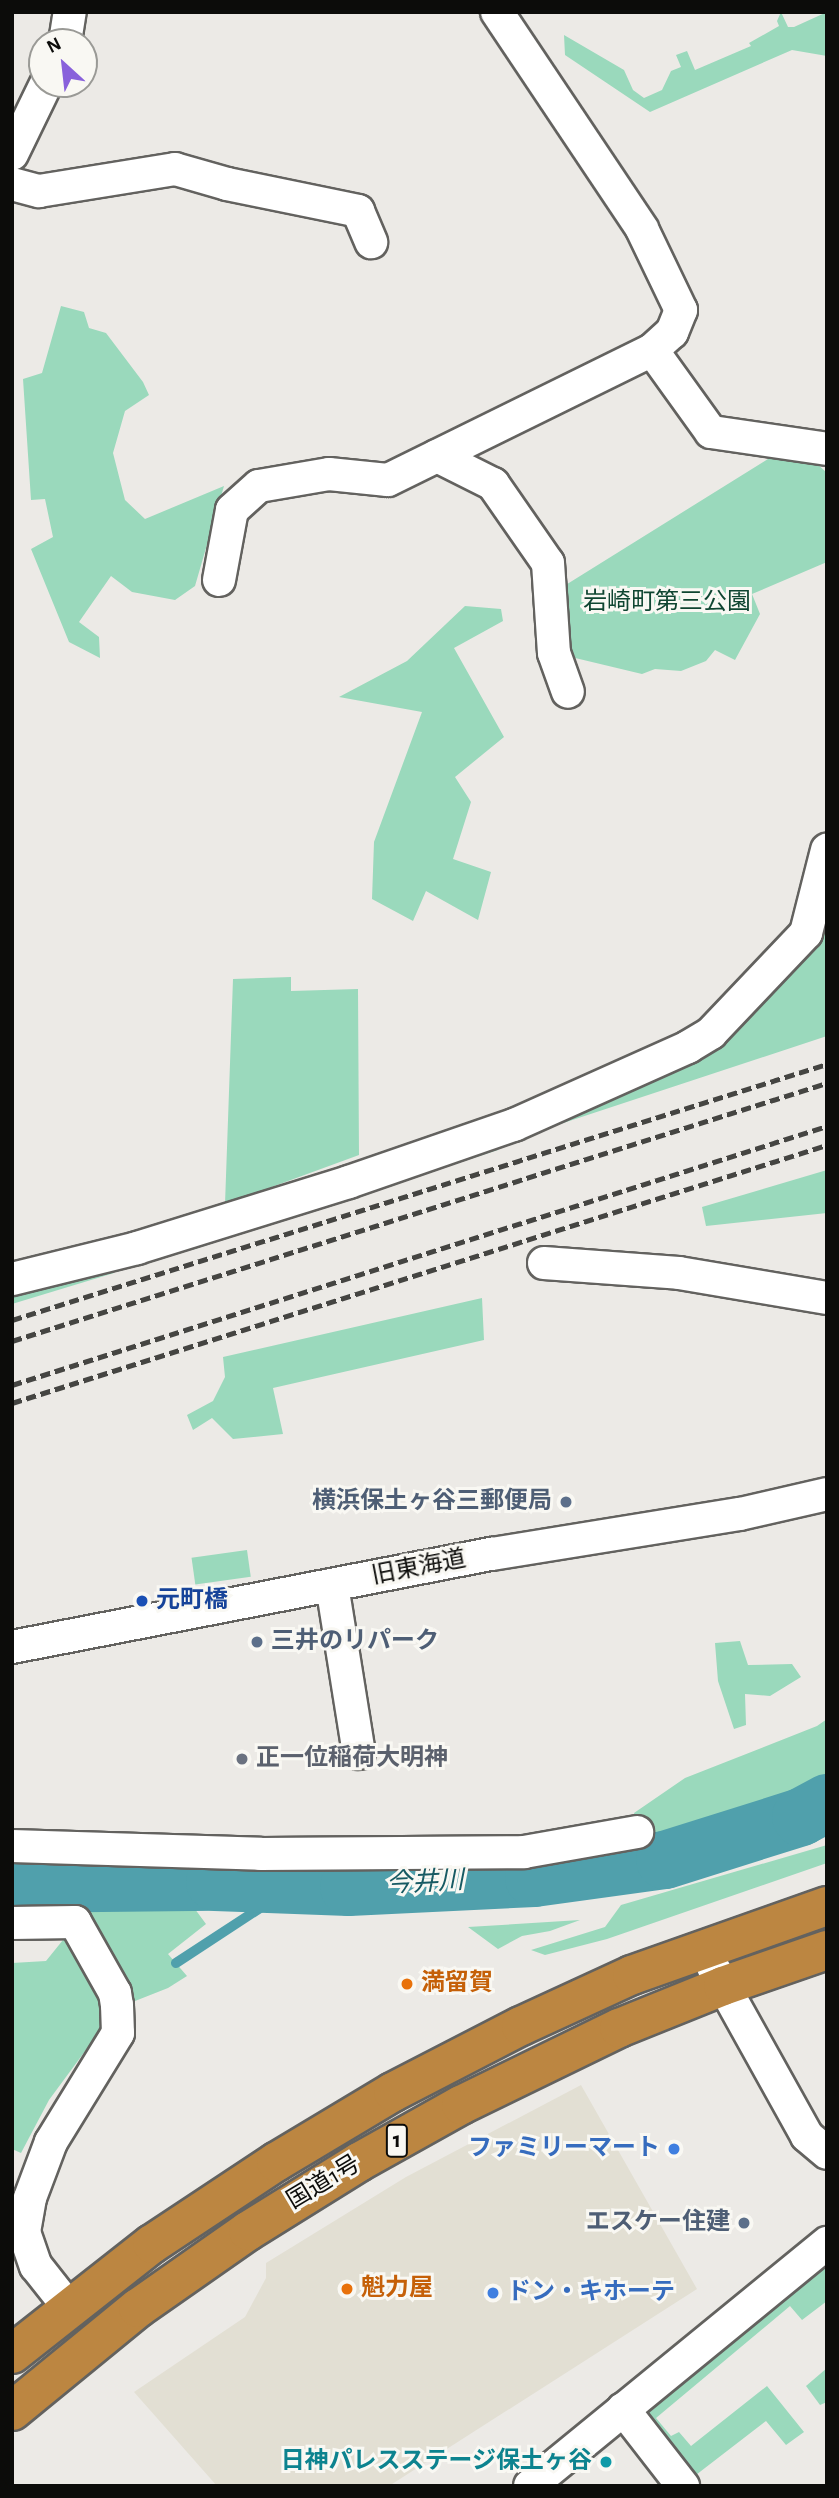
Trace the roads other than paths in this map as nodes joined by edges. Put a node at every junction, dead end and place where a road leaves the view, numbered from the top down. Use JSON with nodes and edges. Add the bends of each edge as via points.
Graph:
{"nodes":[{"id":1,"x":497,"y":12,"type":"edge"},
{"id":2,"x":39,"y":98,"type":"edge"},
{"id":3,"x":12,"y":154,"type":"edge"},
{"id":4,"x":12,"y":184,"type":"edge"},
{"id":5,"x":371,"y":242,"type":"dead end"},
{"id":6,"x":652,"y":350,"type":"junction"},
{"id":7,"x":827,"y":449,"type":"edge"},
{"id":8,"x":438,"y":456,"type":"junction"},
{"id":9,"x":219,"y":580,"type":"dead end"},
{"id":10,"x":568,"y":692,"type":"dead end"},
{"id":11,"x":827,"y":850,"type":"edge"},
{"id":12,"x":544,"y":1263,"type":"dead end"},
{"id":13,"x":12,"y":1279,"type":"edge"},
{"id":14,"x":827,"y":1298,"type":"edge"},
{"id":15,"x":827,"y":1494,"type":"edge"},
{"id":16,"x":332,"y":1585,"type":"junction"},
{"id":17,"x":12,"y":1647,"type":"edge"},
{"id":18,"x":359,"y":1753,"type":"dead end"},
{"id":19,"x":637,"y":1832,"type":"dead end"},
{"id":20,"x":12,"y":1846,"type":"edge"},
{"id":21,"x":827,"y":1906,"type":"edge"},
{"id":22,"x":12,"y":1923,"type":"edge"},
{"id":23,"x":703,"y":1949,"type":"junction"},
{"id":24,"x":827,"y":1950,"type":"edge"},
{"id":25,"x":723,"y":1986,"type":"junction"},
{"id":26,"x":827,"y":2153,"type":"edge"},
{"id":27,"x":827,"y":2243,"type":"edge"},
{"id":28,"x":70,"y":2309,"type":"junction"},
{"id":29,"x":12,"y":2354,"type":"edge"},
{"id":30,"x":623,"y":2409,"type":"junction"},
{"id":31,"x":12,"y":2412,"type":"edge"},
{"id":32,"x":530,"y":2486,"type":"edge"},
{"id":33,"x":682,"y":2486,"type":"edge"}],
"edges":[{"from":1,"to":6,"type":"street","via":[[642,229],[681,310],[672,332]]},
{"from":2,"to":3,"type":"street"},
{"from":4,"to":5,"type":"street","via":[[39,191],[175,169],[358,211]]},
{"from":6,"to":7,"type":"street","via":[[712,432]]},
{"from":6,"to":8,"type":"street"},
{"from":8,"to":9,"type":"street","via":[[388,480],[329,474],[259,486],[232,510]]},
{"from":8,"to":10,"type":"street","via":[[493,484],[548,563],[554,653]]},
{"from":11,"to":13,"type":"street","via":[[806,933],[711,1033],[688,1047],[514,1125],[137,1248]]},
{"from":12,"to":14,"type":"street","via":[[679,1272]]},
{"from":15,"to":16,"type":"street","name":"旧東海道","via":[[740,1514]]},
{"from":16,"to":17,"type":"street","name":"旧東海道"},
{"from":16,"to":18,"type":"street"},
{"from":19,"to":20,"type":"street","via":[[524,1852],[261,1854]]},
{"from":21,"to":23,"type":"highway","name":"国道1号","number":"1"},
{"from":22,"to":28,"type":"street","via":[[75,1922],[117,2005],[118,2033],[51,2142],[30,2198],[24,2232],[36,2266]]},
{"from":23,"to":25,"type":"street"},
{"from":23,"to":28,"type":"highway","name":"国道1号","number":"1","via":[[632,1975],[393,2092],[152,2244]]},
{"from":24,"to":25,"type":"highway","name":"国道1号","number":"1"},
{"from":25,"to":26,"type":"street","via":[[807,2136]]},
{"from":25,"to":31,"type":"highway","name":"国道1号","number":"1","via":[[620,2028],[497,2087],[359,2162],[248,2231],[138,2308]]},
{"from":27,"to":30,"type":"street"},
{"from":28,"to":29,"type":"highway","name":"国道1号","number":"1"},
{"from":30,"to":32,"type":"street"},
{"from":30,"to":33,"type":"street"}]}
